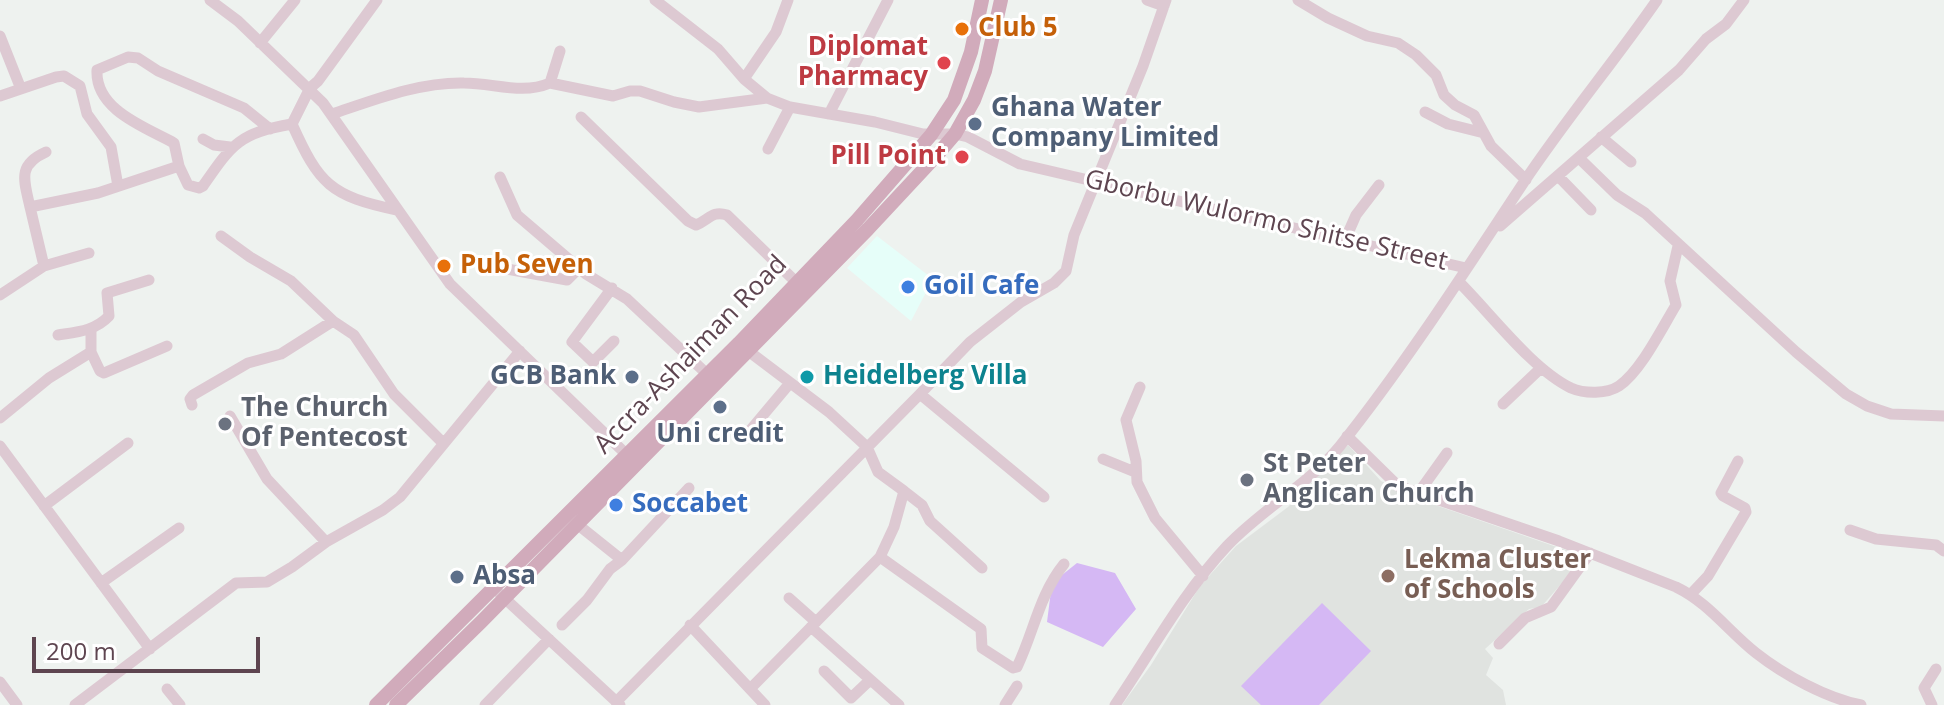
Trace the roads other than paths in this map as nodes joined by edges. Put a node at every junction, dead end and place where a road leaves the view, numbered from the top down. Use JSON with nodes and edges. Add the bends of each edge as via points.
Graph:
{"nodes":[{"id":1,"x":210,"y":0,"type":"edge"},
{"id":2,"x":295,"y":0,"type":"edge"},
{"id":3,"x":377,"y":0,"type":"edge"},
{"id":4,"x":655,"y":0,"type":"edge"},
{"id":5,"x":787,"y":0,"type":"edge"},
{"id":6,"x":888,"y":0,"type":"edge"},
{"id":7,"x":982,"y":0,"type":"edge"},
{"id":8,"x":1001,"y":0,"type":"edge"},
{"id":9,"x":1147,"y":0,"type":"edge"},
{"id":10,"x":1298,"y":0,"type":"edge"},
{"id":11,"x":1640,"y":0,"type":"edge"},
{"id":12,"x":1744,"y":0,"type":"edge"},
{"id":13,"x":1165,"y":3,"type":"edge"},
{"id":14,"x":1654,"y":4,"type":"edge"},
{"id":15,"x":0,"y":36,"type":"edge"},
{"id":16,"x":260,"y":43,"type":"junction"},
{"id":17,"x":560,"y":51,"type":"dead end"},
{"id":18,"x":744,"y":79,"type":"junction"},
{"id":19,"x":550,"y":83,"type":"junction"},
{"id":20,"x":80,"y":86,"type":"junction"},
{"id":21,"x":310,"y":88,"type":"junction"},
{"id":22,"x":21,"y":89,"type":"junction"},
{"id":23,"x":101,"y":93,"type":"junction"},
{"id":24,"x":0,"y":96,"type":"edge"},
{"id":25,"x":767,"y":98,"type":"junction"},
{"id":26,"x":790,"y":107,"type":"junction"},
{"id":27,"x":1425,"y":112,"type":"dead end"},
{"id":28,"x":332,"y":114,"type":"junction"},
{"id":29,"x":829,"y":114,"type":"junction"},
{"id":30,"x":581,"y":117,"type":"dead end"},
{"id":31,"x":292,"y":124,"type":"junction"},
{"id":32,"x":270,"y":129,"type":"junction"},
{"id":33,"x":1484,"y":133,"type":"junction"},
{"id":34,"x":955,"y":134,"type":"junction"},
{"id":35,"x":931,"y":135,"type":"junction"},
{"id":36,"x":1601,"y":137,"type":"junction"},
{"id":37,"x":203,"y":139,"type":"dead end"},
{"id":38,"x":230,"y":147,"type":"junction"},
{"id":39,"x":768,"y":149,"type":"dead end"},
{"id":40,"x":46,"y":152,"type":"dead end"},
{"id":41,"x":1579,"y":158,"type":"junction"},
{"id":42,"x":1631,"y":162,"type":"dead end"},
{"id":43,"x":179,"y":166,"type":"junction"},
{"id":44,"x":500,"y":177,"type":"dead end"},
{"id":45,"x":1559,"y":177,"type":"junction"},
{"id":46,"x":1098,"y":180,"type":"junction"},
{"id":47,"x":1526,"y":180,"type":"junction"},
{"id":48,"x":1379,"y":185,"type":"dead end"},
{"id":49,"x":118,"y":186,"type":"junction"},
{"id":50,"x":30,"y":207,"type":"junction"},
{"id":51,"x":397,"y":210,"type":"junction"},
{"id":52,"x":1591,"y":210,"type":"dead end"},
{"id":53,"x":1491,"y":234,"type":"junction"},
{"id":54,"x":221,"y":236,"type":"dead end"},
{"id":55,"x":1345,"y":240,"type":"junction"},
{"id":56,"x":1678,"y":246,"type":"junction"},
{"id":57,"x":89,"y":253,"type":"dead end"},
{"id":58,"x":44,"y":266,"type":"junction"},
{"id":59,"x":496,"y":267,"type":"dead end"},
{"id":60,"x":579,"y":268,"type":"junction"},
{"id":61,"x":1466,"y":268,"type":"junction"},
{"id":62,"x":149,"y":280,"type":"dead end"},
{"id":63,"x":796,"y":282,"type":"junction"},
{"id":64,"x":1459,"y":282,"type":"junction"},
{"id":65,"x":612,"y":288,"type":"junction"},
{"id":66,"x":0,"y":295,"type":"edge"},
{"id":67,"x":333,"y":321,"type":"junction"},
{"id":68,"x":91,"y":329,"type":"junction"},
{"id":69,"x":58,"y":335,"type":"dead end"},
{"id":70,"x":614,"y":341,"type":"dead end"},
{"id":71,"x":167,"y":346,"type":"dead end"},
{"id":72,"x":747,"y":350,"type":"junction"},
{"id":73,"x":520,"y":351,"type":"junction"},
{"id":74,"x":91,"y":352,"type":"junction"},
{"id":75,"x":1541,"y":368,"type":"junction"},
{"id":76,"x":707,"y":374,"type":"junction"},
{"id":77,"x":790,"y":383,"type":"junction"},
{"id":78,"x":1140,"y":387,"type":"dead end"},
{"id":79,"x":920,"y":394,"type":"junction"},
{"id":80,"x":1503,"y":404,"type":"dead end"},
{"id":81,"x":192,"y":405,"type":"dead end"},
{"id":82,"x":230,"y":416,"type":"dead end"},
{"id":83,"x":1944,"y":416,"type":"edge"},
{"id":84,"x":0,"y":418,"type":"edge"},
{"id":85,"x":748,"y":433,"type":"dead end"},
{"id":86,"x":1347,"y":436,"type":"junction"},
{"id":87,"x":128,"y":443,"type":"dead end"},
{"id":88,"x":443,"y":443,"type":"junction"},
{"id":89,"x":0,"y":446,"type":"edge"},
{"id":90,"x":867,"y":447,"type":"junction"},
{"id":91,"x":1447,"y":453,"type":"dead end"},
{"id":92,"x":627,"y":455,"type":"junction"},
{"id":93,"x":1103,"y":459,"type":"dead end"},
{"id":94,"x":1738,"y":461,"type":"dead end"},
{"id":95,"x":1135,"y":472,"type":"junction"},
{"id":96,"x":689,"y":488,"type":"dead end"},
{"id":97,"x":904,"y":491,"type":"junction"},
{"id":98,"x":1417,"y":495,"type":"junction"},
{"id":99,"x":1044,"y":497,"type":"dead end"},
{"id":100,"x":44,"y":506,"type":"junction"},
{"id":101,"x":577,"y":524,"type":"junction"},
{"id":102,"x":179,"y":528,"type":"dead end"},
{"id":103,"x":1850,"y":530,"type":"dead end"},
{"id":104,"x":326,"y":542,"type":"junction"},
{"id":105,"x":1944,"y":551,"type":"edge"},
{"id":106,"x":1590,"y":553,"type":"junction"},
{"id":107,"x":880,"y":557,"type":"junction"},
{"id":108,"x":622,"y":560,"type":"junction"},
{"id":109,"x":1064,"y":564,"type":"dead end"},
{"id":110,"x":982,"y":568,"type":"dead end"},
{"id":111,"x":1203,"y":576,"type":"junction"},
{"id":112,"x":101,"y":583,"type":"junction"},
{"id":113,"x":499,"y":594,"type":"junction"},
{"id":114,"x":1691,"y":594,"type":"junction"},
{"id":115,"x":789,"y":598,"type":"dead end"},
{"id":116,"x":814,"y":624,"type":"junction"},
{"id":117,"x":562,"y":625,"type":"dead end"},
{"id":118,"x":690,"y":625,"type":"junction"},
{"id":119,"x":549,"y":639,"type":"junction"},
{"id":120,"x":1499,"y":644,"type":"dead end"},
{"id":121,"x":150,"y":649,"type":"junction"},
{"id":122,"x":1936,"y":669,"type":"dead end"},
{"id":123,"x":824,"y":671,"type":"dead end"},
{"id":124,"x":870,"y":680,"type":"junction"},
{"id":125,"x":0,"y":682,"type":"edge"},
{"id":126,"x":1017,"y":686,"type":"dead end"},
{"id":127,"x":167,"y":689,"type":"dead end"},
{"id":128,"x":750,"y":689,"type":"junction"},
{"id":129,"x":491,"y":703,"type":"edge"},
{"id":130,"x":618,"y":703,"type":"edge"},
{"id":131,"x":17,"y":705,"type":"edge"},
{"id":132,"x":75,"y":705,"type":"edge"},
{"id":133,"x":180,"y":705,"type":"edge"},
{"id":134,"x":376,"y":705,"type":"edge"},
{"id":135,"x":396,"y":705,"type":"edge"},
{"id":136,"x":765,"y":705,"type":"edge"},
{"id":137,"x":899,"y":705,"type":"edge"},
{"id":138,"x":1005,"y":705,"type":"edge"},
{"id":139,"x":1115,"y":705,"type":"edge"},
{"id":140,"x":1861,"y":705,"type":"edge"},
{"id":141,"x":1932,"y":705,"type":"edge"}],
"edges":[{"from":1,"to":16,"type":"street"},
{"from":2,"to":16,"type":"street"},
{"from":3,"to":21,"type":"street"},
{"from":4,"to":18,"type":"street","via":[[718,49]]},
{"from":5,"to":18,"type":"street","via":[[776,32]]},
{"from":6,"to":29,"type":"street"},
{"from":7,"to":35,"type":"main road","name":"Accra-Ashaiman Road","via":[[954,100]]},
{"from":8,"to":34,"type":"main road","name":"Accra-Ashaiman Road","via":[[985,71]]},
{"from":9,"to":13,"type":"street"},
{"from":10,"to":33,"type":"street","via":[[1416,55],[1436,75],[1444,95],[1474,115]]},
{"from":11,"to":14,"type":"street"},
{"from":12,"to":36,"type":"street","via":[[1679,70]]},
{"from":13,"to":46,"type":"street"},
{"from":14,"to":47,"type":"street"},
{"from":15,"to":22,"type":"street"},
{"from":16,"to":21,"type":"street"},
{"from":17,"to":19,"type":"street"},
{"from":18,"to":25,"type":"street"},
{"from":19,"to":25,"type":"street","via":[[613,96],[640,91],[699,107]]},
{"from":19,"to":28,"type":"street","via":[[537,89],[464,83],[423,87]]},
{"from":20,"to":22,"type":"street","via":[[64,76]]},
{"from":20,"to":23,"type":"street"},
{"from":20,"to":49,"type":"street","via":[[87,114],[111,147]]},
{"from":21,"to":28,"type":"street"},
{"from":21,"to":31,"type":"street"},
{"from":22,"to":24,"type":"street"},
{"from":23,"to":32,"type":"street","via":[[97,70],[134,57],[244,108]]},
{"from":23,"to":43,"type":"street","via":[[128,118],[174,143]]},
{"from":25,"to":26,"type":"street","name":"Gborbu Wulormo Shitse Street"},
{"from":26,"to":29,"type":"street","name":"Gborbu Wulormo Shitse Street"},
{"from":26,"to":39,"type":"street"},
{"from":27,"to":33,"type":"street"},
{"from":28,"to":51,"type":"street"},
{"from":29,"to":35,"type":"street","name":"Gborbu Wulormo Shitse Street"},
{"from":30,"to":63,"type":"street","via":[[688,221],[696,225],[718,212],[727,215]]},
{"from":31,"to":32,"type":"street"},
{"from":31,"to":51,"type":"street","via":[[309,161],[333,190]]},
{"from":32,"to":38,"type":"street"},
{"from":33,"to":47,"type":"street"},
{"from":34,"to":35,"type":"street","name":"Gborbu Wulormo Shitse Street"},
{"from":34,"to":46,"type":"street","name":"Gborbu Wulormo Shitse Street","via":[[1020,164]]},
{"from":34,"to":72,"type":"main road","name":"Accra-Ashaiman Road"},
{"from":35,"to":63,"type":"main road","name":"Accra-Ashaiman Road"},
{"from":36,"to":41,"type":"street"},
{"from":36,"to":42,"type":"street"},
{"from":37,"to":38,"type":"street"},
{"from":38,"to":43,"type":"street","via":[[199,188],[188,185]]},
{"from":40,"to":50,"type":"street","via":[[31,159],[24,171]]},
{"from":41,"to":45,"type":"street"},
{"from":41,"to":56,"type":"street"},
{"from":43,"to":49,"type":"street"},
{"from":44,"to":60,"type":"street","via":[[517,215]]},
{"from":45,"to":52,"type":"street"},
{"from":45,"to":53,"type":"street"},
{"from":46,"to":55,"type":"street","name":"Gborbu Wulormo Shitse Street"},
{"from":46,"to":79,"type":"street","via":[[1062,277],[996,320]]},
{"from":47,"to":53,"type":"street"},
{"from":48,"to":55,"type":"street"},
{"from":49,"to":50,"type":"street"},
{"from":50,"to":58,"type":"street"},
{"from":51,"to":73,"type":"street","via":[[450,284]]},
{"from":53,"to":61,"type":"street"},
{"from":54,"to":67,"type":"street","via":[[291,281]]},
{"from":55,"to":61,"type":"street","name":"Gborbu Wulormo Shitse Street"},
{"from":56,"to":75,"type":"street","via":[[1670,281],[1676,305],[1621,385],[1605,392],[1580,391]]},
{"from":56,"to":83,"type":"street","via":[[1846,394],[1891,414]]},
{"from":57,"to":58,"type":"street"},
{"from":58,"to":66,"type":"street"},
{"from":59,"to":60,"type":"street","via":[[567,280]]},
{"from":60,"to":65,"type":"street"},
{"from":61,"to":64,"type":"street"},
{"from":62,"to":68,"type":"street","via":[[107,293],[109,316]]},
{"from":63,"to":76,"type":"main road","name":"Accra-Ashaiman Road"},
{"from":64,"to":75,"type":"street"},
{"from":64,"to":86,"type":"street"},
{"from":65,"to":70,"type":"street","via":[[572,342],[593,362]]},
{"from":65,"to":76,"type":"street"},
{"from":67,"to":81,"type":"street","via":[[281,354],[248,363],[193,395]]},
{"from":67,"to":88,"type":"street","via":[[354,335],[394,394]]},
{"from":68,"to":69,"type":"street"},
{"from":68,"to":74,"type":"street"},
{"from":71,"to":74,"type":"street","via":[[104,373]]},
{"from":72,"to":77,"type":"street"},
{"from":72,"to":101,"type":"main road","name":"Accra-Ashaiman Road"},
{"from":73,"to":88,"type":"street"},
{"from":73,"to":92,"type":"street"},
{"from":74,"to":84,"type":"street"},
{"from":75,"to":80,"type":"street"},
{"from":76,"to":92,"type":"main road","name":"Accra-Ashaiman Road"},
{"from":77,"to":85,"type":"street"},
{"from":77,"to":90,"type":"street"},
{"from":78,"to":95,"type":"street","via":[[1126,420]]},
{"from":79,"to":90,"type":"street"},
{"from":79,"to":99,"type":"street"},
{"from":82,"to":104,"type":"street","via":[[267,479]]},
{"from":86,"to":98,"type":"street","via":[[1390,481]]},
{"from":86,"to":111,"type":"street","via":[[1321,468],[1245,529]]},
{"from":87,"to":100,"type":"street"},
{"from":88,"to":104,"type":"street","via":[[400,497]]},
{"from":89,"to":100,"type":"street"},
{"from":90,"to":97,"type":"street","via":[[878,472]]},
{"from":90,"to":118,"type":"street"},
{"from":91,"to":98,"type":"street"},
{"from":92,"to":113,"type":"main road","name":"Accra-Ashaiman Road"},
{"from":93,"to":95,"type":"street"},
{"from":94,"to":114,"type":"street","via":[[1721,493],[1746,512],[1708,576]]},
{"from":95,"to":111,"type":"street","via":[[1155,518]]},
{"from":96,"to":108,"type":"street"},
{"from":97,"to":107,"type":"street"},
{"from":97,"to":110,"type":"street"},
{"from":98,"to":106,"type":"street"},
{"from":100,"to":112,"type":"street"},
{"from":101,"to":108,"type":"street"},
{"from":101,"to":113,"type":"main road","name":"Accra-Ashaiman Road"},
{"from":102,"to":112,"type":"street"},
{"from":103,"to":105,"type":"street"},
{"from":104,"to":121,"type":"street","via":[[267,582],[236,583]]},
{"from":106,"to":114,"type":"street"},
{"from":106,"to":120,"type":"street","via":[[1551,607],[1525,618]]},
{"from":107,"to":109,"type":"street","via":[[981,629],[982,648],[1013,668],[1025,652],[1042,599]]},
{"from":107,"to":116,"type":"street"},
{"from":108,"to":117,"type":"street"},
{"from":111,"to":139,"type":"street"},
{"from":112,"to":121,"type":"street"},
{"from":113,"to":119,"type":"street"},
{"from":113,"to":134,"type":"main road","name":"Accra-Ashaiman Road","via":[[434,645]]},
{"from":113,"to":135,"type":"main road","name":"Accra-Ashaiman Road"},
{"from":114,"to":140,"type":"street","via":[[1757,654],[1828,696]]},
{"from":115,"to":116,"type":"street"},
{"from":116,"to":124,"type":"street"},
{"from":116,"to":128,"type":"street"},
{"from":118,"to":128,"type":"street"},
{"from":118,"to":130,"type":"street"},
{"from":119,"to":129,"type":"street"},
{"from":119,"to":130,"type":"street"},
{"from":121,"to":132,"type":"street"},
{"from":122,"to":141,"type":"street","via":[[1924,688]]},
{"from":123,"to":124,"type":"street","via":[[851,698]]},
{"from":124,"to":137,"type":"street"},
{"from":125,"to":131,"type":"street"},
{"from":126,"to":138,"type":"street"},
{"from":127,"to":133,"type":"street"},
{"from":128,"to":136,"type":"street"}]}
